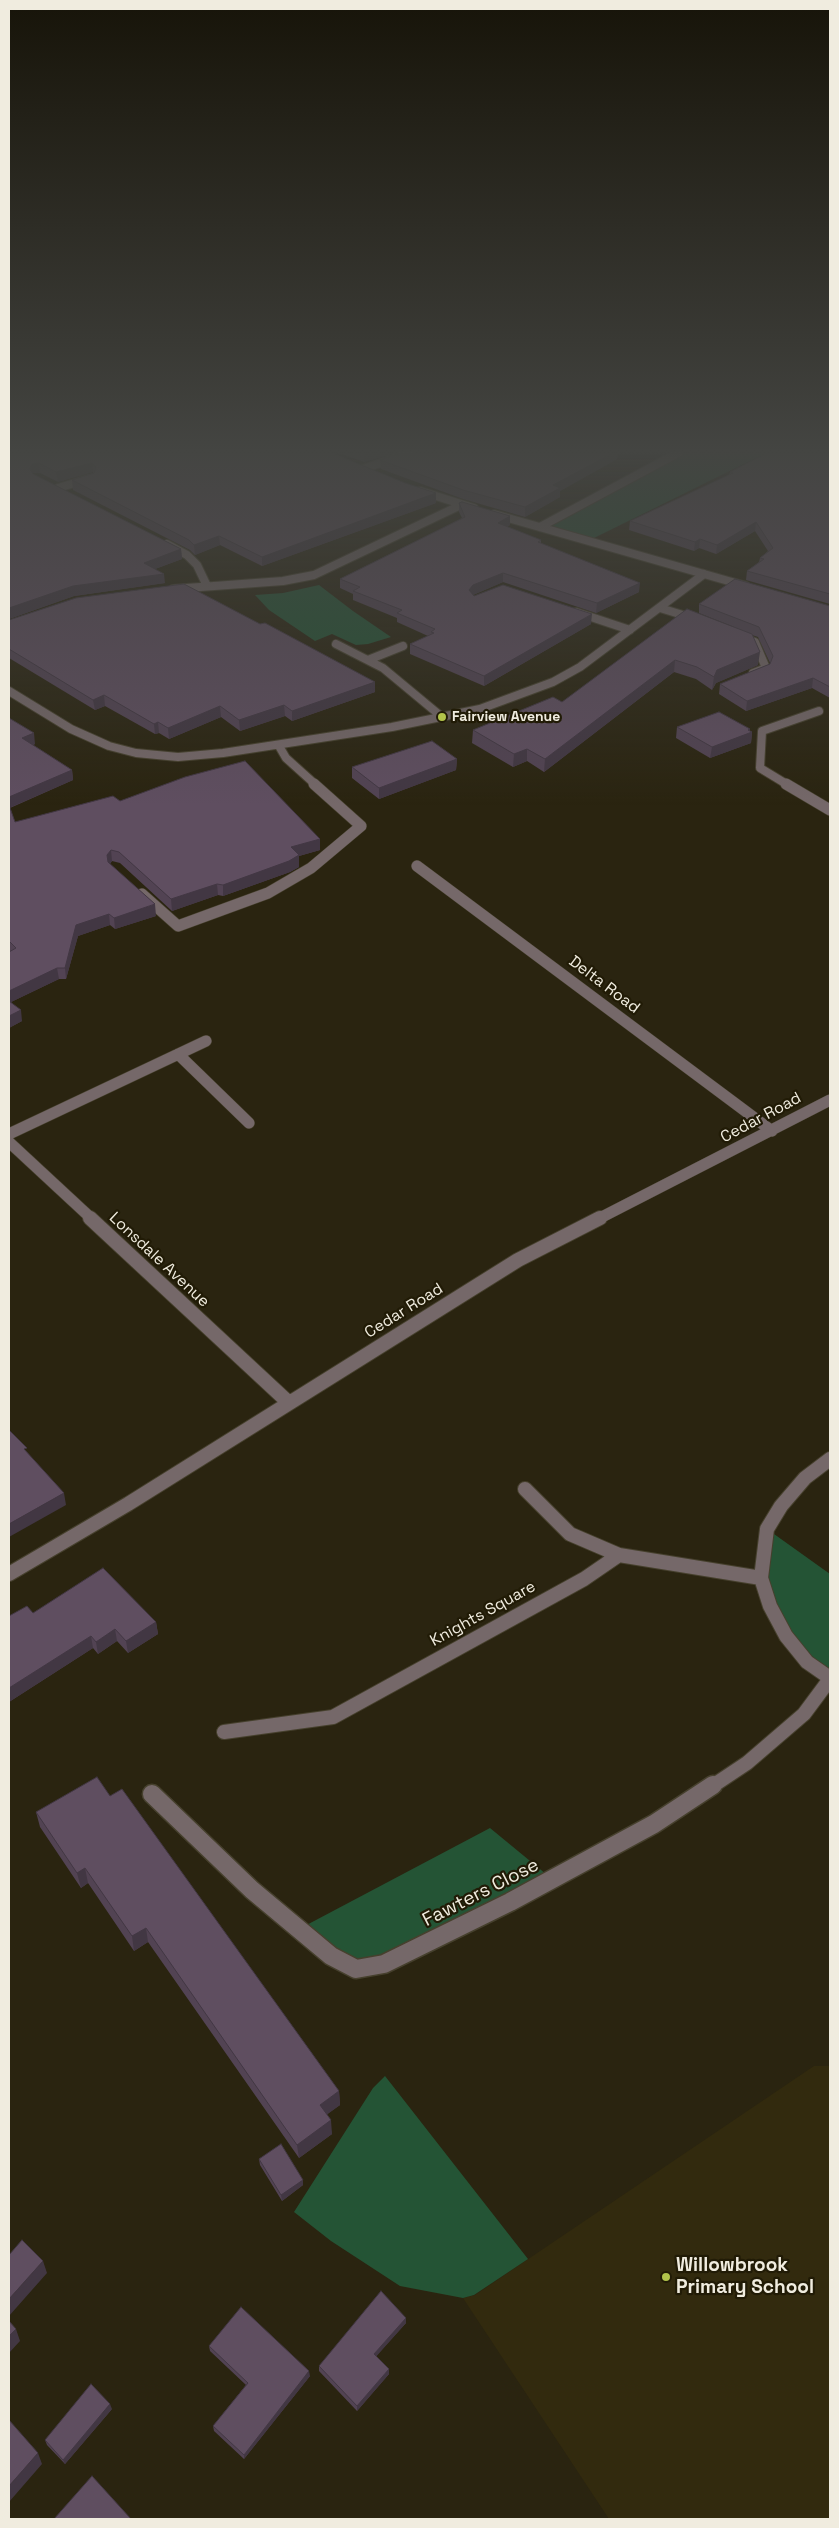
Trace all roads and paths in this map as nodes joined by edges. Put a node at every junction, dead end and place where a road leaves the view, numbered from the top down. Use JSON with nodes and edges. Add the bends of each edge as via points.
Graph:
{"nodes":[{"id":1,"x":199,"y":571,"type":"edge"},
{"id":2,"x":324,"y":571,"type":"edge"},
{"id":3,"x":694,"y":571,"type":"edge"},
{"id":4,"x":704,"y":574,"type":"junction"},
{"id":5,"x":207,"y":586,"type":"junction"},
{"id":6,"x":751,"y":587,"type":"edge"},
{"id":7,"x":165,"y":589,"type":"edge"},
{"id":8,"x":564,"y":608,"type":"edge"},
{"id":9,"x":660,"y":608,"type":"junction"},
{"id":10,"x":704,"y":621,"type":"edge"},
{"id":11,"x":630,"y":630,"type":"junction"},
{"id":12,"x":740,"y":636,"type":"edge"},
{"id":13,"x":336,"y":644,"type":"dead end"},
{"id":14,"x":403,"y":646,"type":"dead end"},
{"id":15,"x":368,"y":660,"type":"junction"},
{"id":16,"x":742,"y":678,"type":"edge"},
{"id":17,"x":9,"y":691,"type":"edge"},
{"id":18,"x":819,"y":711,"type":"dead end"},
{"id":19,"x":442,"y":717,"type":"junction"},
{"id":20,"x":279,"y":746,"type":"junction"},
{"id":21,"x":830,"y":810,"type":"edge"},
{"id":22,"x":417,"y":866,"type":"dead end"},
{"id":23,"x":136,"y":887,"type":"edge"},
{"id":24,"x":206,"y":1041,"type":"dead end"},
{"id":25,"x":178,"y":1054,"type":"junction"},
{"id":26,"x":830,"y":1100,"type":"edge"},
{"id":27,"x":249,"y":1123,"type":"dead end"},
{"id":28,"x":772,"y":1131,"type":"junction"},
{"id":29,"x":9,"y":1134,"type":"edge"},
{"id":30,"x":9,"y":1142,"type":"edge"},
{"id":31,"x":288,"y":1402,"type":"junction"},
{"id":32,"x":830,"y":1459,"type":"edge"},
{"id":33,"x":525,"y":1489,"type":"dead end"},
{"id":34,"x":619,"y":1555,"type":"junction"},
{"id":35,"x":9,"y":1574,"type":"edge"},
{"id":36,"x":761,"y":1578,"type":"junction"},
{"id":37,"x":830,"y":1678,"type":"edge"},
{"id":38,"x":224,"y":1732,"type":"dead end"},
{"id":39,"x":152,"y":1794,"type":"dead end"}],
"edges":[{"from":1,"to":5,"type":"street"},
{"from":2,"to":5,"type":"street","via":[[314,576],[275,582]]},
{"from":3,"to":4,"type":"street"},
{"from":4,"to":6,"type":"street"},
{"from":4,"to":9,"type":"street"},
{"from":5,"to":7,"type":"street"},
{"from":8,"to":11,"type":"street"},
{"from":9,"to":10,"type":"street"},
{"from":9,"to":11,"type":"street"},
{"from":11,"to":19,"type":"street","via":[[580,667],[553,682],[501,703]]},
{"from":12,"to":16,"type":"street","via":[[755,642],[766,668]]},
{"from":13,"to":15,"type":"street"},
{"from":14,"to":15,"type":"street"},
{"from":15,"to":19,"type":"street","via":[[405,684]]},
{"from":17,"to":20,"type":"street","via":[[71,729],[109,746],[136,753],[178,757]]},
{"from":18,"to":21,"type":"street","via":[[762,731],[760,768]]},
{"from":19,"to":20,"type":"street"},
{"from":20,"to":23,"type":"street","via":[[286,758],[361,826],[311,868],[268,893],[178,926]]},
{"from":22,"to":28,"type":"street","name":"Delta Road"},
{"from":24,"to":25,"type":"street"},
{"from":25,"to":27,"type":"street"},
{"from":25,"to":29,"type":"street"},
{"from":26,"to":28,"type":"street","name":"Cedar Road"},
{"from":28,"to":31,"type":"street","name":"Cedar Road","via":[[518,1260]]},
{"from":30,"to":31,"type":"street","name":"Lonsdale Avenue"},
{"from":31,"to":35,"type":"street","name":"Cedar Road","via":[[128,1504]]},
{"from":32,"to":36,"type":"street","via":[[805,1478],[781,1506],[767,1529]]},
{"from":33,"to":34,"type":"street","via":[[570,1534]]},
{"from":34,"to":36,"type":"street"},
{"from":34,"to":38,"type":"street","name":"Knights Square","via":[[584,1579],[332,1717]]},
{"from":36,"to":37,"type":"street","via":[[770,1606],[786,1636],[807,1662]]},
{"from":37,"to":39,"type":"street","name":"Fawters Close","via":[[804,1714],[747,1763],[654,1824],[417,1948],[384,1964],[356,1969],[332,1956],[252,1890]]}]}
